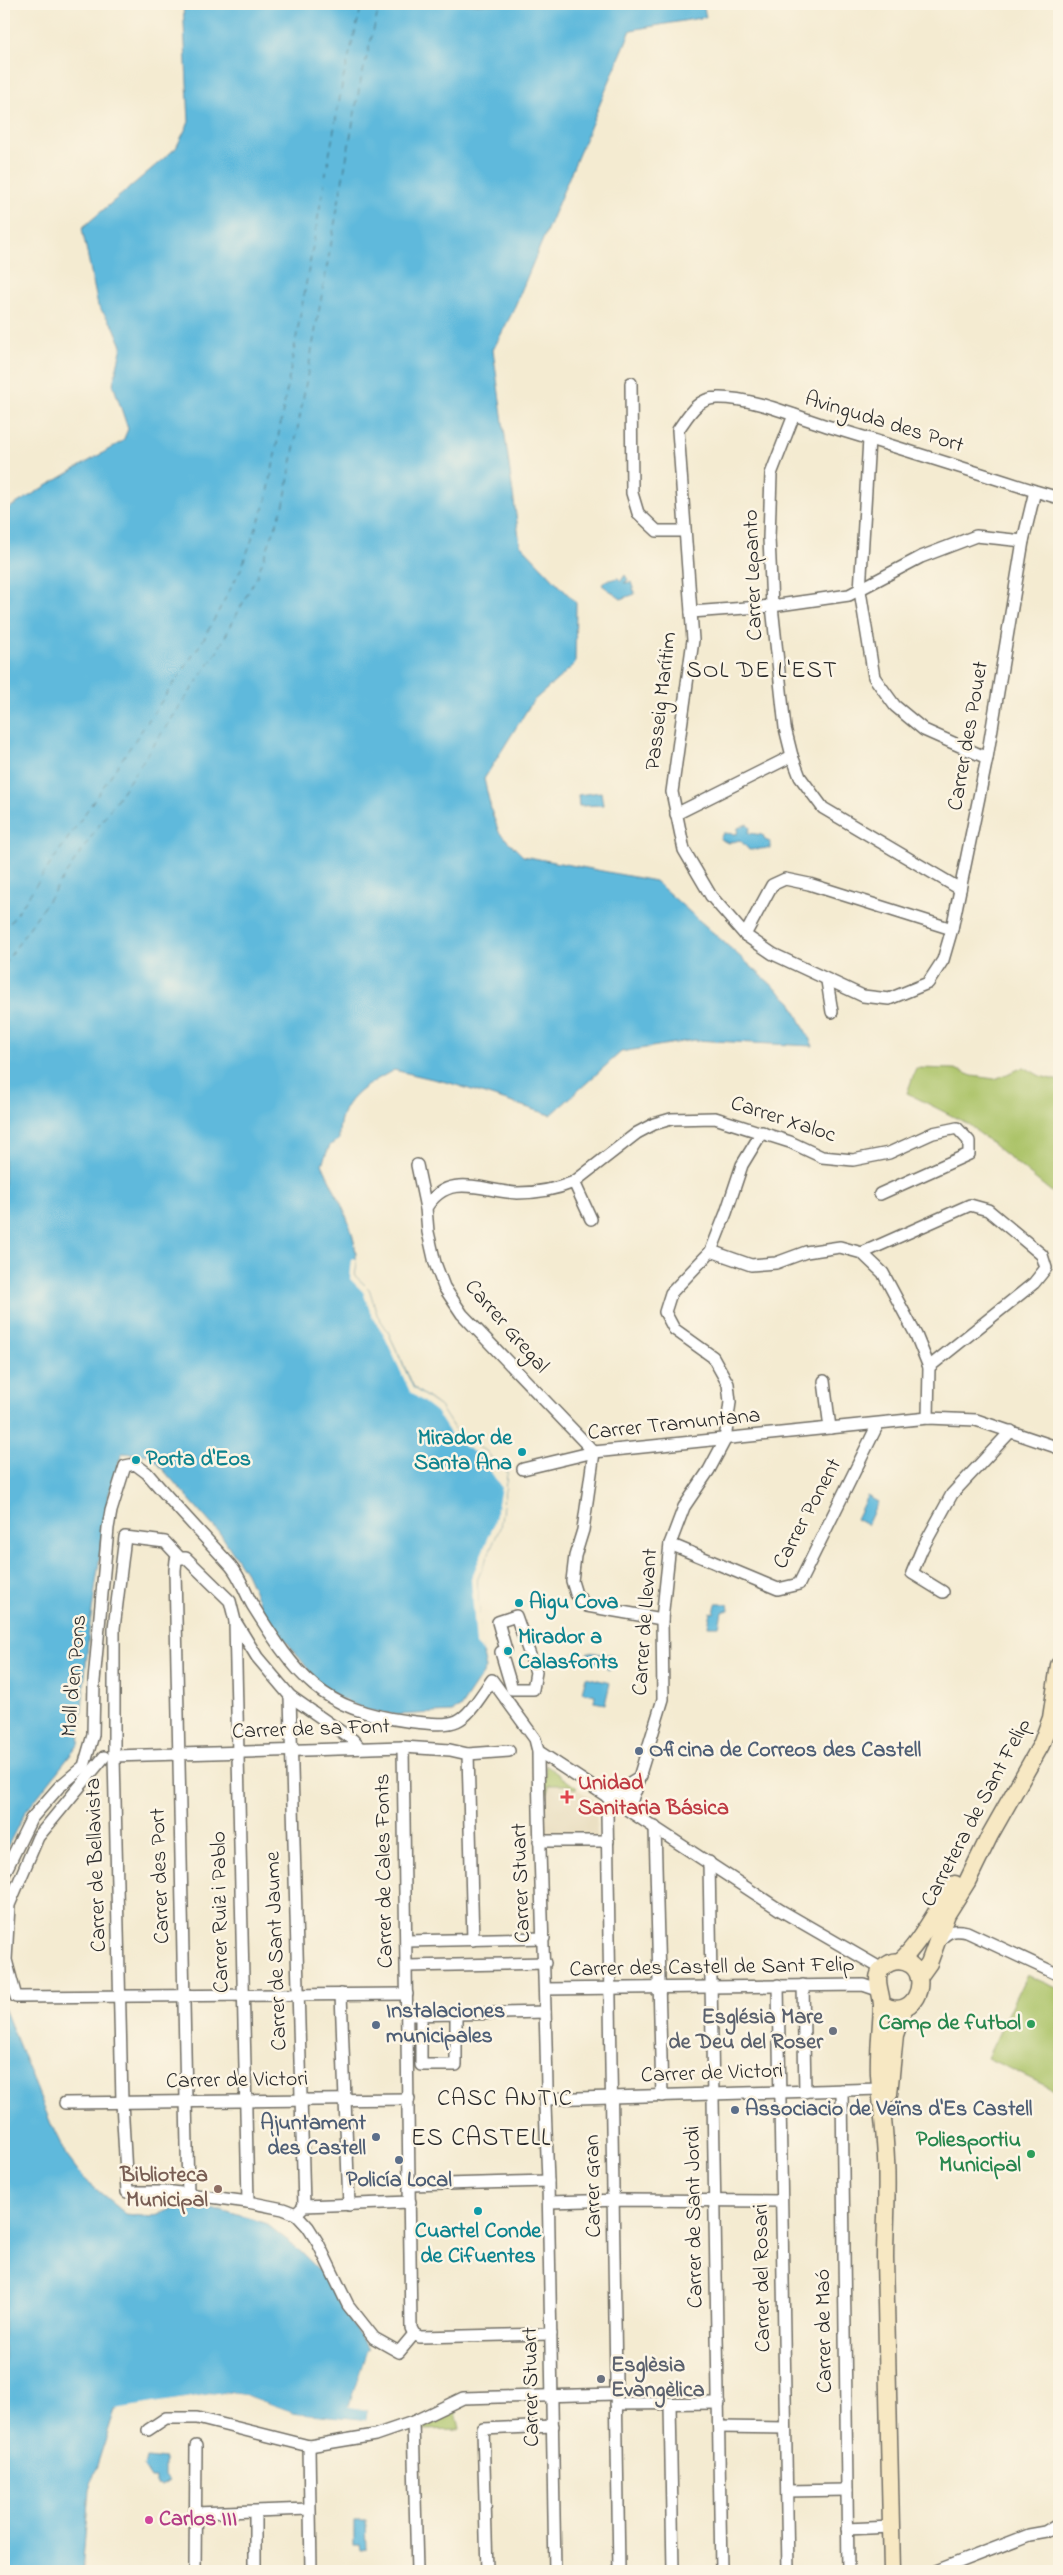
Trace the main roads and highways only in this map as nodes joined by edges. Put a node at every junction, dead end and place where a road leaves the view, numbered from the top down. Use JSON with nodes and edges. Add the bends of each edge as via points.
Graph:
{"nodes":[{"id":1,"x":1059,"y":1665,"type":"edge"},
{"id":2,"x":990,"y":1835,"type":"junction"},
{"id":3,"x":900,"y":1961,"type":"junction"},
{"id":4,"x":919,"y":1977,"type":"junction"},
{"id":5,"x":880,"y":1997,"type":"junction"},
{"id":6,"x":904,"y":2009,"type":"junction"},
{"id":7,"x":886,"y":2162,"type":"junction"},
{"id":8,"x":892,"y":2571,"type":"edge"}],
"edges":[{"from":1,"to":2,"type":"main road","name":"Carretera de Sant Felip","via":[[1052,1718]]},
{"from":2,"to":3,"type":"main road","via":[[938,1906],[918,1942]]},
{"from":2,"to":4,"type":"main road","name":"Carretera de Sant Felip","via":[[947,1914],[929,1964]]},
{"from":3,"to":4,"type":"main road","via":[[910,1965]]},
{"from":3,"to":5,"type":"main road","via":[[882,1968],[878,1976]]},
{"from":4,"to":6,"type":"main road","via":[[918,1992]]},
{"from":5,"to":6,"type":"main road","via":[[892,2010]]},
{"from":5,"to":7,"type":"main road","via":[[878,2048]]},
{"from":6,"to":7,"type":"main road","via":[[898,2021],[892,2058]]},
{"from":7,"to":8,"type":"main road"}]}
